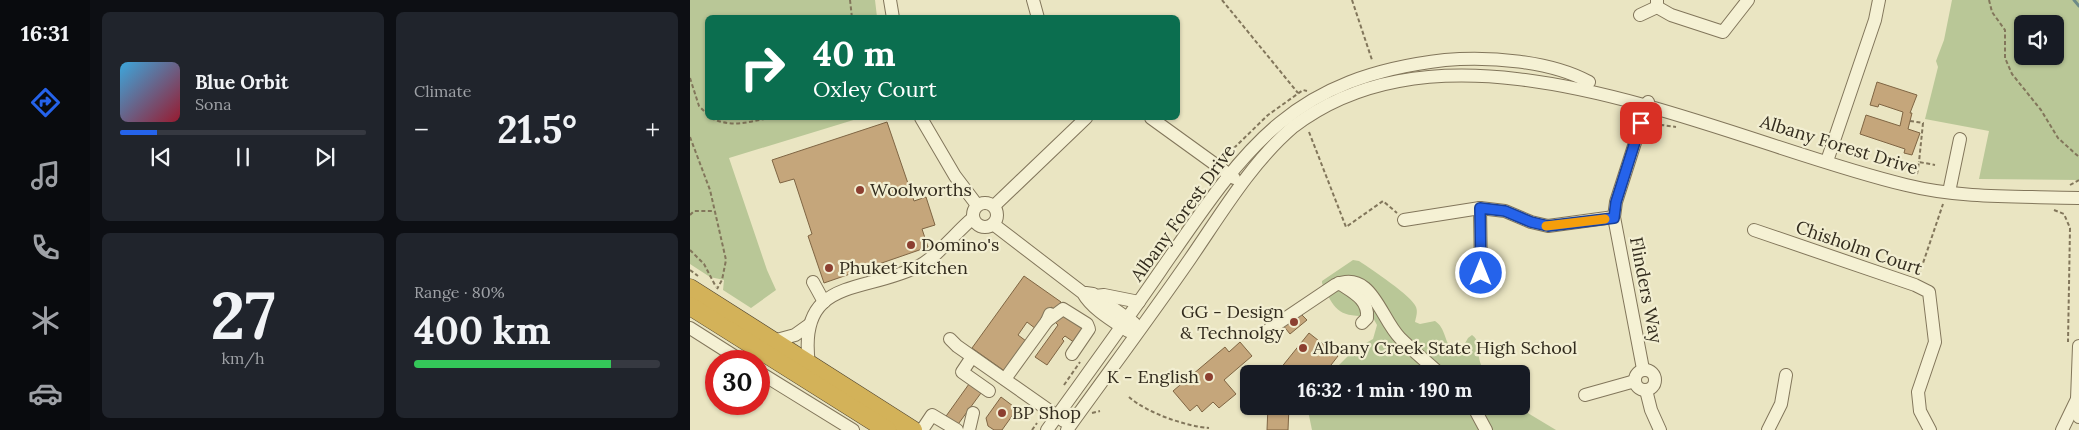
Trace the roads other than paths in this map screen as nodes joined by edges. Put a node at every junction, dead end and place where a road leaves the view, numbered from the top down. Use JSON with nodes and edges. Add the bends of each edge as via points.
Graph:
{"nodes":[{"id":1,"x":890,"y":0,"type":"edge"},
{"id":2,"x":1033,"y":0,"type":"edge"},
{"id":3,"x":1748,"y":0,"type":"edge"},
{"id":4,"x":1879,"y":0,"type":"edge"},
{"id":5,"x":1657,"y":3,"type":"edge"},
{"id":6,"x":892,"y":15,"type":"edge"},
{"id":7,"x":1037,"y":15,"type":"edge"},
{"id":8,"x":1640,"y":15,"type":"dead end"},
{"id":9,"x":1596,"y":86,"type":"junction"},
{"id":10,"x":1648,"y":102,"type":"junction"},
{"id":11,"x":922,"y":120,"type":"edge"},
{"id":12,"x":1084,"y":120,"type":"edge"},
{"id":13,"x":1154,"y":120,"type":"edge"},
{"id":14,"x":1960,"y":140,"type":"dead end"},
{"id":15,"x":1827,"y":161,"type":"junction"},
{"id":16,"x":1229,"y":174,"type":"junction"},
{"id":17,"x":1242,"y":184,"type":"junction"},
{"id":18,"x":1949,"y":192,"type":"junction"},
{"id":19,"x":2079,"y":198,"type":"edge"},
{"id":20,"x":994,"y":206,"type":"junction"},
{"id":21,"x":1480,"y":208,"type":"junction"},
{"id":22,"x":975,"y":212,"type":"junction"},
{"id":23,"x":1614,"y":218,"type":"junction"},
{"id":24,"x":1404,"y":220,"type":"road end"},
{"id":25,"x":993,"y":224,"type":"junction"},
{"id":26,"x":1754,"y":230,"type":"dead end"},
{"id":27,"x":1481,"y":273,"type":"dead end"},
{"id":28,"x":813,"y":282,"type":"dead end"},
{"id":29,"x":1339,"y":283,"type":"junction"},
{"id":30,"x":690,"y":288,"type":"edge"},
{"id":31,"x":1168,"y":290,"type":"junction"},
{"id":32,"x":1089,"y":294,"type":"junction"},
{"id":33,"x":1142,"y":298,"type":"junction"},
{"id":34,"x":824,"y":302,"type":"junction"},
{"id":35,"x":690,"y":306,"type":"edge"},
{"id":36,"x":1053,"y":310,"type":"dead end"},
{"id":37,"x":1047,"y":321,"type":"junction"},
{"id":38,"x":1124,"y":322,"type":"junction"},
{"id":39,"x":1362,"y":324,"type":"dead end"},
{"id":40,"x":809,"y":325,"type":"junction"},
{"id":41,"x":690,"y":328,"type":"edge"},
{"id":42,"x":1268,"y":330,"type":"dead end"},
{"id":43,"x":1137,"y":332,"type":"junction"},
{"id":44,"x":950,"y":339,"type":"dead end"},
{"id":45,"x":773,"y":340,"type":"junction"},
{"id":46,"x":2074,"y":345,"type":"edge"},
{"id":47,"x":725,"y":350,"type":"edge"},
{"id":48,"x":1078,"y":355,"type":"road end"},
{"id":49,"x":972,"y":357,"type":"junction"},
{"id":50,"x":810,"y":364,"type":"junction"},
{"id":51,"x":1430,"y":365,"type":"edge"},
{"id":52,"x":1643,"y":369,"type":"junction"},
{"id":53,"x":1786,"y":375,"type":"dead end"},
{"id":54,"x":770,"y":379,"type":"edge"},
{"id":55,"x":1005,"y":379,"type":"junction"},
{"id":56,"x":1635,"y":381,"type":"junction"},
{"id":57,"x":1646,"y":390,"type":"junction"},
{"id":58,"x":989,"y":391,"type":"dead end"},
{"id":59,"x":1585,"y":395,"type":"dead end"},
{"id":60,"x":2077,"y":399,"type":"junction"},
{"id":61,"x":1052,"y":412,"type":"junction"},
{"id":62,"x":973,"y":413,"type":"dead end"},
{"id":63,"x":1478,"y":415,"type":"edge"},
{"id":64,"x":2079,"y":417,"type":"edge"},
{"id":65,"x":1069,"y":427,"type":"edge"},
{"id":66,"x":853,"y":430,"type":"edge"},
{"id":67,"x":887,"y":430,"type":"edge"},
{"id":68,"x":913,"y":430,"type":"edge"},
{"id":69,"x":922,"y":430,"type":"edge"},
{"id":70,"x":957,"y":430,"type":"edge"},
{"id":71,"x":969,"y":430,"type":"edge"},
{"id":72,"x":1047,"y":430,"type":"edge"},
{"id":73,"x":1486,"y":430,"type":"edge"},
{"id":74,"x":1660,"y":430,"type":"edge"},
{"id":75,"x":1768,"y":430,"type":"edge"},
{"id":76,"x":1930,"y":430,"type":"edge"},
{"id":77,"x":2062,"y":430,"type":"edge"}],
"edges":[{"from":1,"to":6,"type":"street"},
{"from":2,"to":7,"type":"street"},
{"from":3,"to":5,"type":"street","via":[[1723,32],[1671,15]]},
{"from":4,"to":15,"type":"street","via":[[1876,20]]},
{"from":5,"to":8,"type":"street"},
{"from":9,"to":10,"type":"street","name":"Albany Forest Drive"},
{"from":9,"to":16,"type":"street","name":"Albany Forest Drive","via":[[1572,73],[1493,60],[1460,59],[1370,74],[1296,109],[1271,128]]},
{"from":9,"to":17,"type":"street","name":"Albany Forest Drive","via":[[1527,72],[1482,68],[1432,70],[1387,79],[1352,91],[1294,126]]},
{"from":10,"to":15,"type":"street","name":"Albany Forest Drive"},
{"from":10,"to":23,"type":"street","name":"Flinders Way","via":[[1616,202]]},
{"from":11,"to":22,"type":"street"},
{"from":12,"to":20,"type":"street"},
{"from":13,"to":16,"type":"street"},
{"from":14,"to":18,"type":"street"},
{"from":15,"to":18,"type":"street","name":"Albany Forest Drive","via":[[1907,186]]},
{"from":16,"to":17,"type":"street"},
{"from":16,"to":33,"type":"street","name":"Albany Forest Drive"},
{"from":17,"to":31,"type":"street","name":"Albany Forest Drive"},
{"from":18,"to":19,"type":"street","name":"Albany Forest Drive"},
{"from":20,"to":22,"type":"street","via":[[984,203]]},
{"from":20,"to":25,"type":"street","via":[[997,215]]},
{"from":21,"to":23,"type":"street","via":[[1505,211],[1548,226]]},
{"from":21,"to":24,"type":"street"},
{"from":21,"to":27,"type":"street"},
{"from":22,"to":25,"type":"street","via":[[974,222],[982,227]]},
{"from":22,"to":34,"type":"street","via":[[919,266],[842,291]]},
{"from":23,"to":52,"type":"street","name":"Flinders Way"},
{"from":25,"to":32,"type":"street"},
{"from":26,"to":76,"type":"street","name":"Chisholm Court","via":[[1928,292],[1935,342],[1918,392],[1920,411]]},
{"from":28,"to":34,"type":"street"},
{"from":29,"to":39,"type":"street","via":[[1365,305],[1367,318]]},
{"from":29,"to":42,"type":"street"},
{"from":29,"to":51,"type":"street","via":[[1354,282],[1364,287],[1400,338]]},
{"from":30,"to":45,"type":"highway"},
{"from":31,"to":33,"type":"street","via":[[1162,287]]},
{"from":31,"to":43,"type":"street","name":"Albany Forest Drive"},
{"from":32,"to":33,"type":"street"},
{"from":32,"to":38,"type":"street","via":[[1087,300]]},
{"from":33,"to":38,"type":"street","name":"Albany Forest Drive"},
{"from":34,"to":40,"type":"street"},
{"from":35,"to":67,"type":"highway"},
{"from":36,"to":37,"type":"street"},
{"from":37,"to":48,"type":"street","via":[[1063,309],[1087,324],[1089,329]]},
{"from":37,"to":55,"type":"street","via":[[1021,364]]},
{"from":38,"to":43,"type":"street"},
{"from":38,"to":61,"type":"street","name":"Albany Forest Drive"},
{"from":40,"to":45,"type":"street","via":[[795,335]]},
{"from":40,"to":50,"type":"street","via":[[807,347]]},
{"from":41,"to":47,"type":"street"},
{"from":43,"to":65,"type":"street","name":"Albany Forest Drive"},
{"from":44,"to":49,"type":"street"},
{"from":45,"to":50,"type":"highway"},
{"from":46,"to":60,"type":"street"},
{"from":49,"to":55,"type":"street"},
{"from":49,"to":58,"type":"street","via":[[962,372]]},
{"from":50,"to":68,"type":"highway"},
{"from":52,"to":56,"type":"street","via":[[1636,374]]},
{"from":52,"to":57,"type":"street","via":[[1651,371],[1655,377],[1653,386]]},
{"from":53,"to":75,"type":"street","via":[[1781,404]]},
{"from":54,"to":66,"type":"street"},
{"from":55,"to":61,"type":"street"},
{"from":56,"to":57,"type":"street"},
{"from":56,"to":59,"type":"street"},
{"from":57,"to":74,"type":"street"},
{"from":60,"to":64,"type":"street"},
{"from":60,"to":77,"type":"street"},
{"from":61,"to":65,"type":"street"},
{"from":61,"to":72,"type":"street","name":"Albany Forest Drive"},
{"from":62,"to":71,"type":"street"},
{"from":63,"to":73,"type":"street"},
{"from":69,"to":70,"type":"street","via":[[932,415]]}]}
